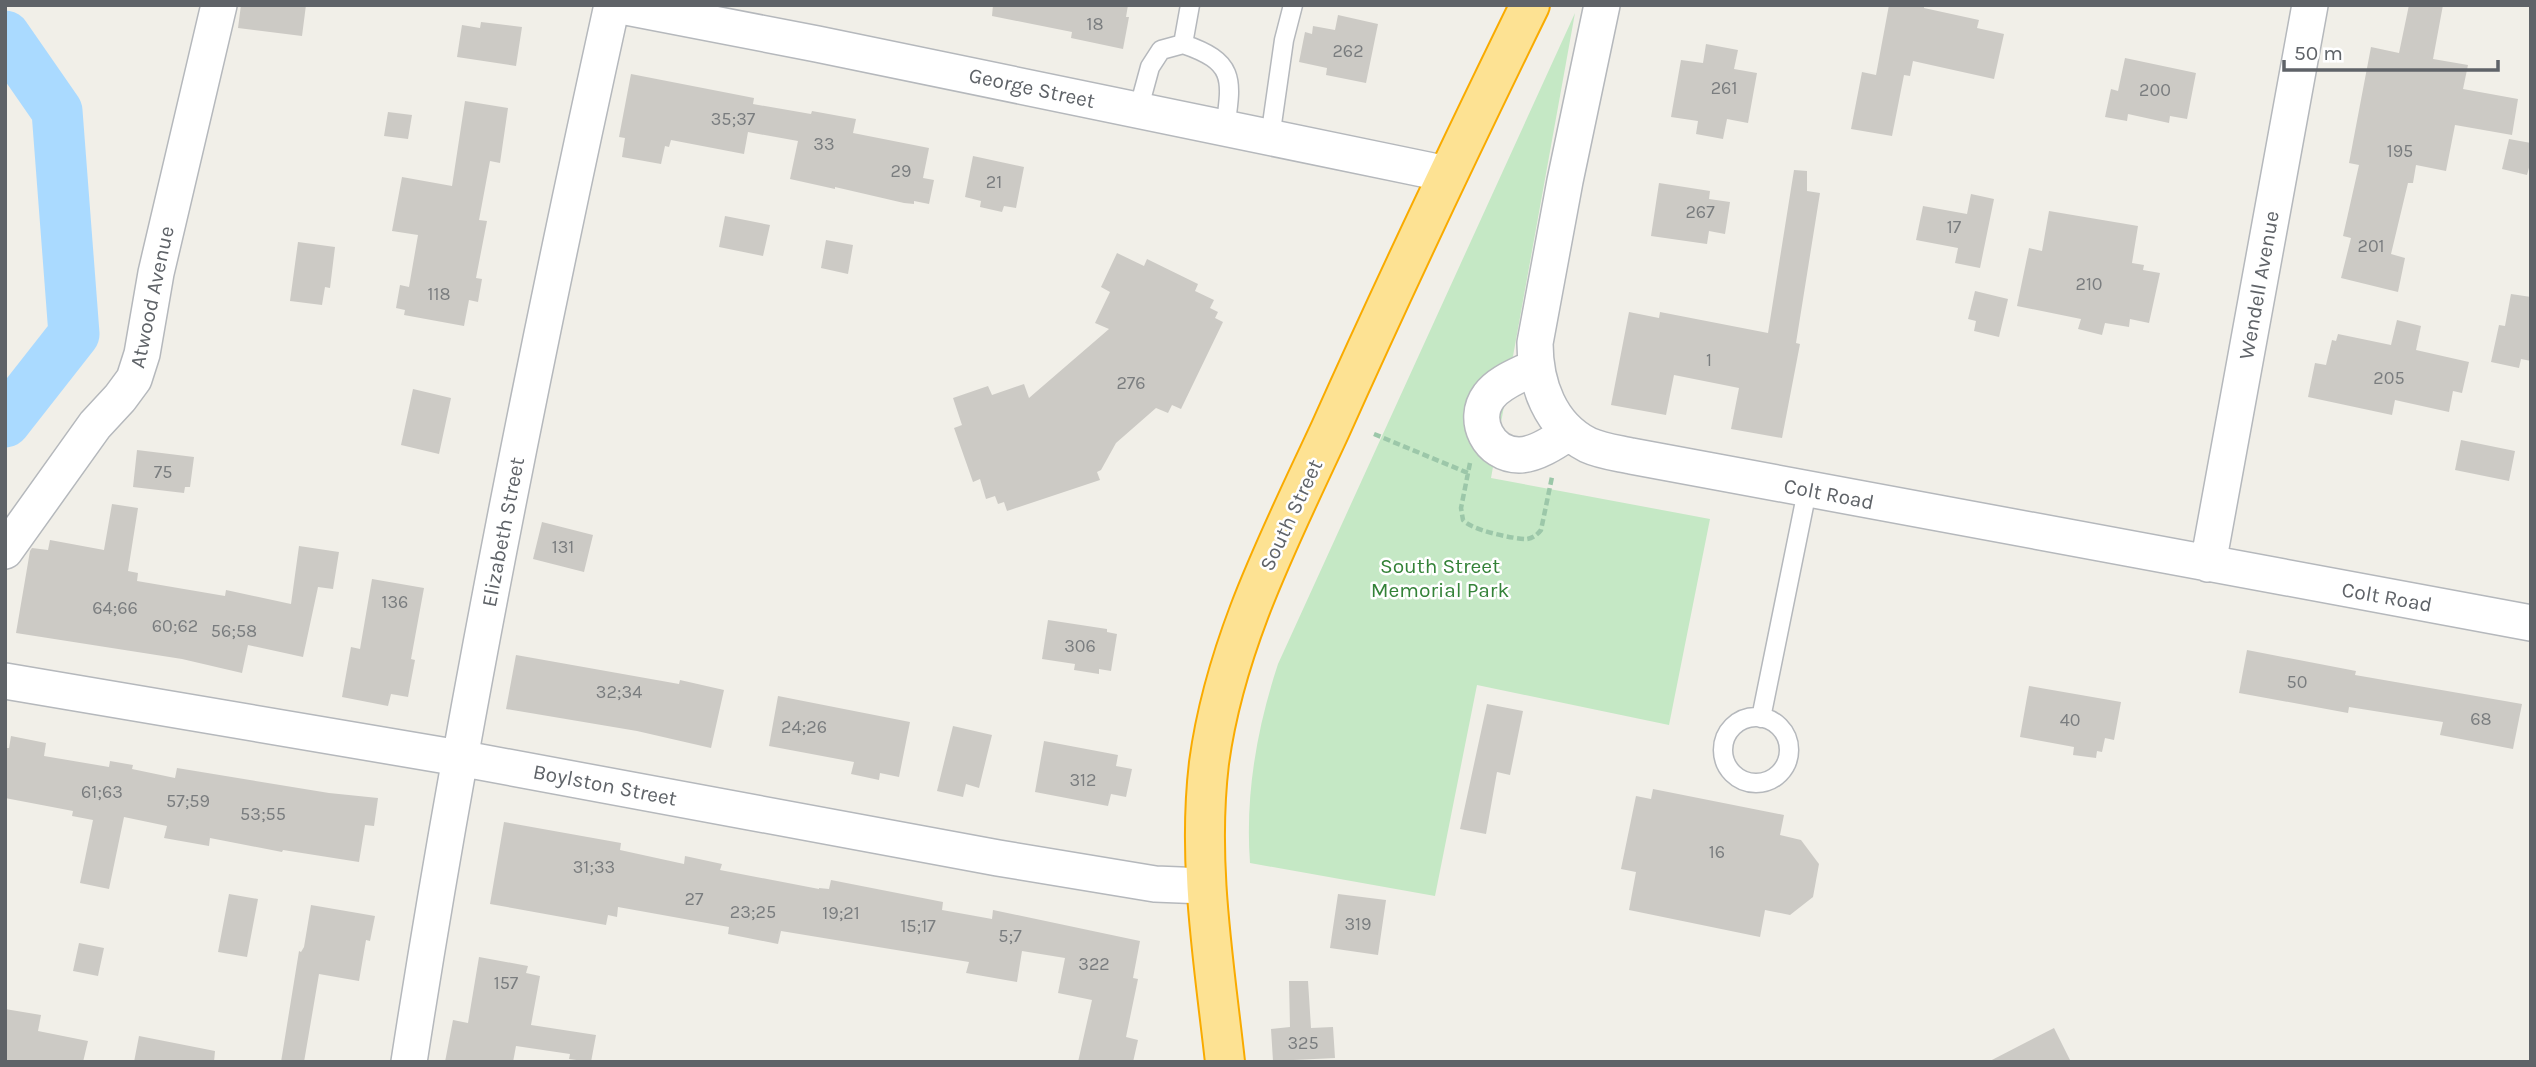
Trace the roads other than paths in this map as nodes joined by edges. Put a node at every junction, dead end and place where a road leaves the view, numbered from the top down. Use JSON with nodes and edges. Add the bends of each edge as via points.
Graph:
{"nodes":[{"id":1,"x":219,"y":5,"type":"edge"},
{"id":2,"x":614,"y":5,"type":"edge"},
{"id":3,"x":1190,"y":5,"type":"edge"},
{"id":4,"x":1293,"y":5,"type":"edge"},
{"id":5,"x":1530,"y":5,"type":"edge"},
{"id":6,"x":1602,"y":5,"type":"edge"},
{"id":7,"x":2309,"y":5,"type":"edge"},
{"id":8,"x":1183,"y":44,"type":"junction"},
{"id":9,"x":1138,"y":111,"type":"junction"},
{"id":10,"x":1225,"y":129,"type":"junction"},
{"id":11,"x":1270,"y":138,"type":"junction"},
{"id":12,"x":1447,"y":174,"type":"junction"},
{"id":13,"x":1535,"y":367,"type":"junction"},
{"id":14,"x":1560,"y":438,"type":"junction"},
{"id":15,"x":1807,"y":491,"type":"junction"},
{"id":16,"x":5,"y":551,"type":"edge"},
{"id":17,"x":2208,"y":564,"type":"junction"},
{"id":18,"x":2531,"y":623,"type":"edge"},
{"id":19,"x":5,"y":681,"type":"edge"},
{"id":20,"x":1761,"y":718,"type":"dead end"},
{"id":21,"x":459,"y":758,"type":"junction"},
{"id":22,"x":1205,"y":886,"type":"junction"},
{"id":23,"x":409,"y":1062,"type":"edge"},
{"id":24,"x":1225,"y":1062,"type":"edge"}],
"edges":[{"from":1,"to":16,"type":"street","name":"Atwood Avenue","via":[[134,379],[95,425]]},
{"from":2,"to":9,"type":"street","name":"George Street"},
{"from":2,"to":21,"type":"street","name":"Elizabeth Street","via":[[553,273]]},
{"from":3,"to":8,"type":"lane"},
{"from":4,"to":11,"type":"lane"},
{"from":5,"to":12,"type":"highway","name":"South Street"},
{"from":6,"to":13,"type":"street","via":[[1544,286]]},
{"from":7,"to":17,"type":"street","name":"Wendell Avenue"},
{"from":8,"to":9,"type":"lane","via":[[1161,50],[1155,58]]},
{"from":8,"to":10,"type":"lane","via":[[1207,53],[1226,69],[1230,89]]},
{"from":9,"to":10,"type":"street","name":"George Street"},
{"from":10,"to":11,"type":"street","name":"George Street"},
{"from":11,"to":12,"type":"street","name":"George Street"},
{"from":12,"to":22,"type":"highway","name":"South Street","via":[[1245,620],[1220,703],[1210,762],[1204,823]]},
{"from":13,"to":14,"type":"street"},
{"from":13,"to":14,"type":"street","via":[[1490,394],[1482,411],[1486,435],[1500,450],[1516,455]]},
{"from":14,"to":15,"type":"street","name":"Colt Road"},
{"from":15,"to":17,"type":"street","name":"Colt Road"},
{"from":15,"to":20,"type":"lane"},
{"from":17,"to":18,"type":"street","name":"Colt Road"},
{"from":19,"to":21,"type":"street","name":"Boylston Street"},
{"from":21,"to":22,"type":"street","name":"Boylston Street","via":[[998,858],[1155,884]]},
{"from":21,"to":23,"type":"street","name":"Elizabeth Street"},
{"from":22,"to":24,"type":"highway","name":"South Street"}]}
